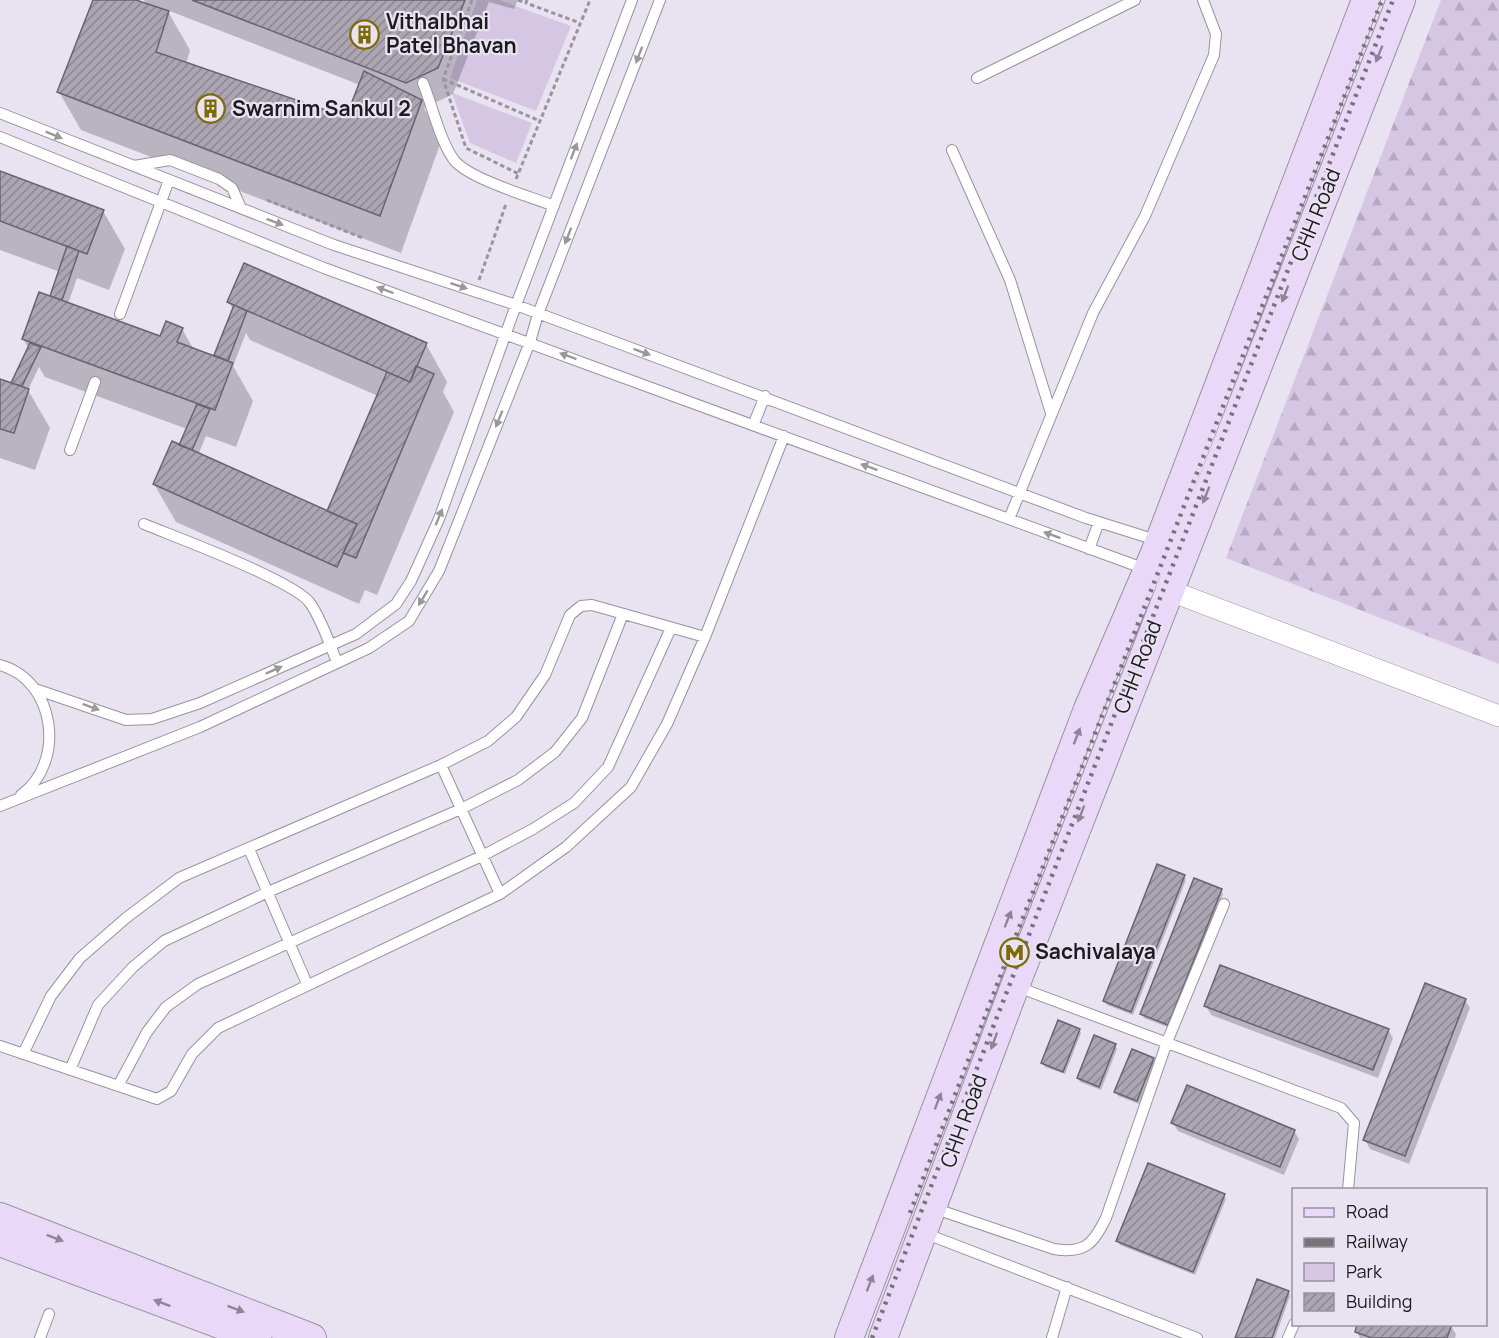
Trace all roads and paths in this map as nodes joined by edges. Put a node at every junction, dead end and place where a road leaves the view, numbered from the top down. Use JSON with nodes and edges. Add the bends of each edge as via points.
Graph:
{"nodes":[{"id":1,"x":472,"y":0,"type":"edge"},
{"id":2,"x":518,"y":0,"type":"edge"},
{"id":3,"x":589,"y":0,"type":"edge"},
{"id":4,"x":632,"y":0,"type":"edge"},
{"id":5,"x":660,"y":0,"type":"edge"},
{"id":6,"x":1136,"y":0,"type":"edge"},
{"id":7,"x":1203,"y":0,"type":"edge"},
{"id":8,"x":1366,"y":0,"type":"edge"},
{"id":9,"x":1401,"y":0,"type":"edge"},
{"id":10,"x":527,"y":2,"type":"edge"},
{"id":11,"x":580,"y":23,"type":"junction"},
{"id":12,"x":977,"y":78,"type":"dead end"},
{"id":13,"x":443,"y":80,"type":"junction"},
{"id":14,"x":423,"y":83,"type":"dead end"},
{"id":15,"x":0,"y":113,"type":"edge"},
{"id":16,"x":541,"y":121,"type":"junction"},
{"id":17,"x":0,"y":137,"type":"edge"},
{"id":18,"x":952,"y":150,"type":"dead end"},
{"id":19,"x":134,"y":166,"type":"junction"},
{"id":20,"x":519,"y":174,"type":"junction"},
{"id":21,"x":169,"y":180,"type":"junction"},
{"id":22,"x":510,"y":189,"type":"junction"},
{"id":23,"x":267,"y":200,"type":"dead end"},
{"id":24,"x":161,"y":203,"type":"junction"},
{"id":25,"x":554,"y":206,"type":"junction"},
{"id":26,"x":241,"y":208,"type":"junction"},
{"id":27,"x":366,"y":239,"type":"dead end"},
{"id":28,"x":477,"y":283,"type":"dead end"},
{"id":29,"x":516,"y":305,"type":"junction"},
{"id":30,"x":120,"y":314,"type":"dead end"},
{"id":31,"x":538,"y":314,"type":"junction"},
{"id":32,"x":506,"y":334,"type":"junction"},
{"id":33,"x":530,"y":342,"type":"junction"},
{"id":34,"x":95,"y":382,"type":"dead end"},
{"id":35,"x":765,"y":396,"type":"junction"},
{"id":36,"x":1051,"y":413,"type":"junction"},
{"id":37,"x":754,"y":423,"type":"junction"},
{"id":38,"x":784,"y":436,"type":"junction"},
{"id":39,"x":1210,"y":447,"type":"junction"},
{"id":40,"x":70,"y":450,"type":"dead end"},
{"id":41,"x":1019,"y":492,"type":"junction"},
{"id":42,"x":1009,"y":519,"type":"junction"},
{"id":43,"x":1099,"y":522,"type":"junction"},
{"id":44,"x":144,"y":524,"type":"dead end"},
{"id":45,"x":1171,"y":546,"type":"junction"},
{"id":46,"x":1089,"y":549,"type":"junction"},
{"id":47,"x":1161,"y":577,"type":"junction"},
{"id":48,"x":623,"y":614,"type":"junction"},
{"id":49,"x":671,"y":628,"type":"junction"},
{"id":50,"x":705,"y":637,"type":"junction"},
{"id":51,"x":330,"y":646,"type":"junction"},
{"id":52,"x":337,"y":662,"type":"junction"},
{"id":53,"x":0,"y":665,"type":"edge"},
{"id":54,"x":35,"y":689,"type":"junction"},
{"id":55,"x":1499,"y":716,"type":"edge"},
{"id":56,"x":441,"y":765,"type":"junction"},
{"id":57,"x":3,"y":805,"type":"edge"},
{"id":58,"x":461,"y":809,"type":"junction"},
{"id":59,"x":249,"y":849,"type":"junction"},
{"id":60,"x":482,"y":856,"type":"junction"},
{"id":61,"x":268,"y":892,"type":"junction"},
{"id":62,"x":500,"y":894,"type":"junction"},
{"id":63,"x":1224,"y":904,"type":"dead end"},
{"id":64,"x":288,"y":941,"type":"junction"},
{"id":65,"x":986,"y":976,"type":"junction"},
{"id":66,"x":307,"y":984,"type":"junction"},
{"id":67,"x":1015,"y":986,"type":"junction"},
{"id":68,"x":1167,"y":1042,"type":"junction"},
{"id":69,"x":0,"y":1046,"type":"edge"},
{"id":70,"x":23,"y":1054,"type":"junction"},
{"id":71,"x":70,"y":1070,"type":"junction"},
{"id":72,"x":118,"y":1086,"type":"junction"},
{"id":73,"x":1348,"y":1188,"type":"edge"},
{"id":74,"x":0,"y":1217,"type":"edge"},
{"id":75,"x":928,"y":1220,"type":"junction"},
{"id":76,"x":892,"y":1223,"type":"junction"},
{"id":77,"x":0,"y":1242,"type":"edge"},
{"id":78,"x":1068,"y":1287,"type":"junction"},
{"id":79,"x":49,"y":1314,"type":"dead end"},
{"id":80,"x":40,"y":1338,"type":"edge"},
{"id":81,"x":256,"y":1338,"type":"edge"},
{"id":82,"x":312,"y":1338,"type":"edge"},
{"id":83,"x":849,"y":1338,"type":"edge"},
{"id":84,"x":883,"y":1338,"type":"edge"},
{"id":85,"x":1052,"y":1338,"type":"edge"},
{"id":86,"x":1197,"y":1338,"type":"edge"}],
"edges":[{"from":1,"to":13,"type":"path"},
{"from":2,"to":10,"type":"path"},
{"from":3,"to":11,"type":"path"},
{"from":25,"to":4,"type":"lane","one_way":true},
{"from":5,"to":31,"type":"lane","one_way":true},
{"from":6,"to":12,"type":"lane"},
{"from":7,"to":36,"type":"lane","via":[[1215,34],[1214,55],[1145,216],[1093,313]]},
{"from":8,"to":39,"type":"street"},
{"from":9,"to":39,"type":"street","name":"CHH Road","one_way":true},
{"from":10,"to":11,"type":"path"},
{"from":11,"to":16,"type":"path"},
{"from":13,"to":16,"type":"path"},
{"from":13,"to":20,"type":"path","via":[[466,148]]},
{"from":14,"to":22,"type":"lane","via":[[454,160],[466,172]]},
{"from":15,"to":19,"type":"lane","one_way":true},
{"from":16,"to":20,"type":"path"},
{"from":17,"to":24,"type":"lane"},
{"from":18,"to":36,"type":"lane","via":[[1010,280]]},
{"from":19,"to":21,"type":"lane"},
{"from":19,"to":26,"type":"lane","via":[[170,160],[219,179],[232,188]]},
{"from":20,"to":22,"type":"path"},
{"from":21,"to":24,"type":"lane"},
{"from":21,"to":26,"type":"lane"},
{"from":22,"to":25,"type":"lane"},
{"from":22,"to":28,"type":"path"},
{"from":23,"to":27,"type":"path"},
{"from":24,"to":30,"type":"lane"},
{"from":32,"to":24,"type":"lane","one_way":true},
{"from":25,"to":29,"type":"lane"},
{"from":26,"to":29,"type":"lane","one_way":true,"via":[[334,245]]},
{"from":29,"to":31,"type":"lane"},
{"from":29,"to":32,"type":"lane"},
{"from":31,"to":33,"type":"lane"},
{"from":31,"to":35,"type":"lane","one_way":true},
{"from":32,"to":33,"type":"lane"},
{"from":51,"to":32,"type":"lane","one_way":true,"via":[[377,620],[396,604],[411,581],[439,519]]},
{"from":37,"to":33,"type":"lane","one_way":true},
{"from":33,"to":52,"type":"lane","one_way":true,"via":[[439,571],[423,598],[409,621],[369,648]]},
{"from":34,"to":40,"type":"lane"},
{"from":35,"to":37,"type":"lane"},
{"from":35,"to":41,"type":"lane"},
{"from":36,"to":41,"type":"lane"},
{"from":37,"to":38,"type":"lane"},
{"from":42,"to":38,"type":"lane","one_way":true},
{"from":38,"to":50,"type":"lane"},
{"from":39,"to":45,"type":"street","name":"CHH Road"},
{"from":41,"to":42,"type":"lane"},
{"from":41,"to":43,"type":"lane"},
{"from":46,"to":42,"type":"lane","one_way":true},
{"from":43,"to":45,"type":"lane"},
{"from":43,"to":46,"type":"lane"},
{"from":44,"to":51,"type":"lane","via":[[301,594],[310,601]]},
{"from":45,"to":47,"type":"street","name":"CHH Road"},
{"from":46,"to":47,"type":"lane"},
{"from":47,"to":55,"type":"street"},
{"from":65,"to":47,"type":"street","one_way":true,"via":[[1088,709]]},
{"from":47,"to":67,"type":"street","name":"CHH Road","one_way":true},
{"from":48,"to":49,"type":"lane"},
{"from":48,"to":56,"type":"lane","via":[[592,605],[581,606],[570,615],[545,675],[516,717],[488,741]]},
{"from":48,"to":58,"type":"lane","via":[[582,718],[555,752],[518,780]]},
{"from":49,"to":50,"type":"lane"},
{"from":49,"to":60,"type":"lane","via":[[608,767],[573,803]]},
{"from":50,"to":62,"type":"lane","via":[[667,724],[631,787],[566,847]]},
{"from":51,"to":52,"type":"lane"},
{"from":54,"to":51,"type":"lane","one_way":true,"via":[[126,720],[152,719],[200,703]]},
{"from":52,"to":57,"type":"lane","via":[[200,727]]},
{"from":53,"to":54,"type":"lane"},
{"from":54,"to":57,"type":"lane","via":[[47,713],[51,735],[48,756],[39,776],[24,793]]},
{"from":56,"to":58,"type":"lane"},
{"from":56,"to":59,"type":"lane"},
{"from":58,"to":60,"type":"lane"},
{"from":58,"to":61,"type":"lane"},
{"from":59,"to":61,"type":"lane"},
{"from":59,"to":70,"type":"lane","via":[[179,878],[80,958],[51,996]]},
{"from":60,"to":62,"type":"lane"},
{"from":60,"to":64,"type":"lane"},
{"from":61,"to":64,"type":"lane"},
{"from":61,"to":71,"type":"lane","via":[[164,941],[133,967],[98,1005]]},
{"from":62,"to":66,"type":"lane"},
{"from":63,"to":68,"type":"lane"},
{"from":64,"to":66,"type":"lane"},
{"from":64,"to":72,"type":"lane","via":[[198,984],[166,1007],[147,1032]]},
{"from":65,"to":67,"type":"street"},
{"from":76,"to":65,"type":"street","one_way":true},
{"from":66,"to":72,"type":"lane","via":[[218,1028],[192,1054],[171,1091],[157,1099]]},
{"from":67,"to":68,"type":"lane"},
{"from":67,"to":75,"type":"street","name":"CHH Road","one_way":true},
{"from":68,"to":73,"type":"lane","via":[[1341,1108],[1354,1123]]},
{"from":68,"to":75,"type":"lane","via":[[1106,1218],[1095,1239],[1084,1248],[1070,1251]]},
{"from":69,"to":70,"type":"lane"},
{"from":70,"to":71,"type":"lane"},
{"from":71,"to":72,"type":"lane"},
{"from":74,"to":82,"type":"street","one_way":true},
{"from":75,"to":76,"type":"street"},
{"from":75,"to":78,"type":"lane"},
{"from":75,"to":84,"type":"street","name":"CHH Road"},
{"from":83,"to":76,"type":"street","one_way":true},
{"from":81,"to":77,"type":"street","one_way":true},
{"from":78,"to":85,"type":"lane"},
{"from":78,"to":86,"type":"lane"},
{"from":79,"to":80,"type":"lane"}]}
